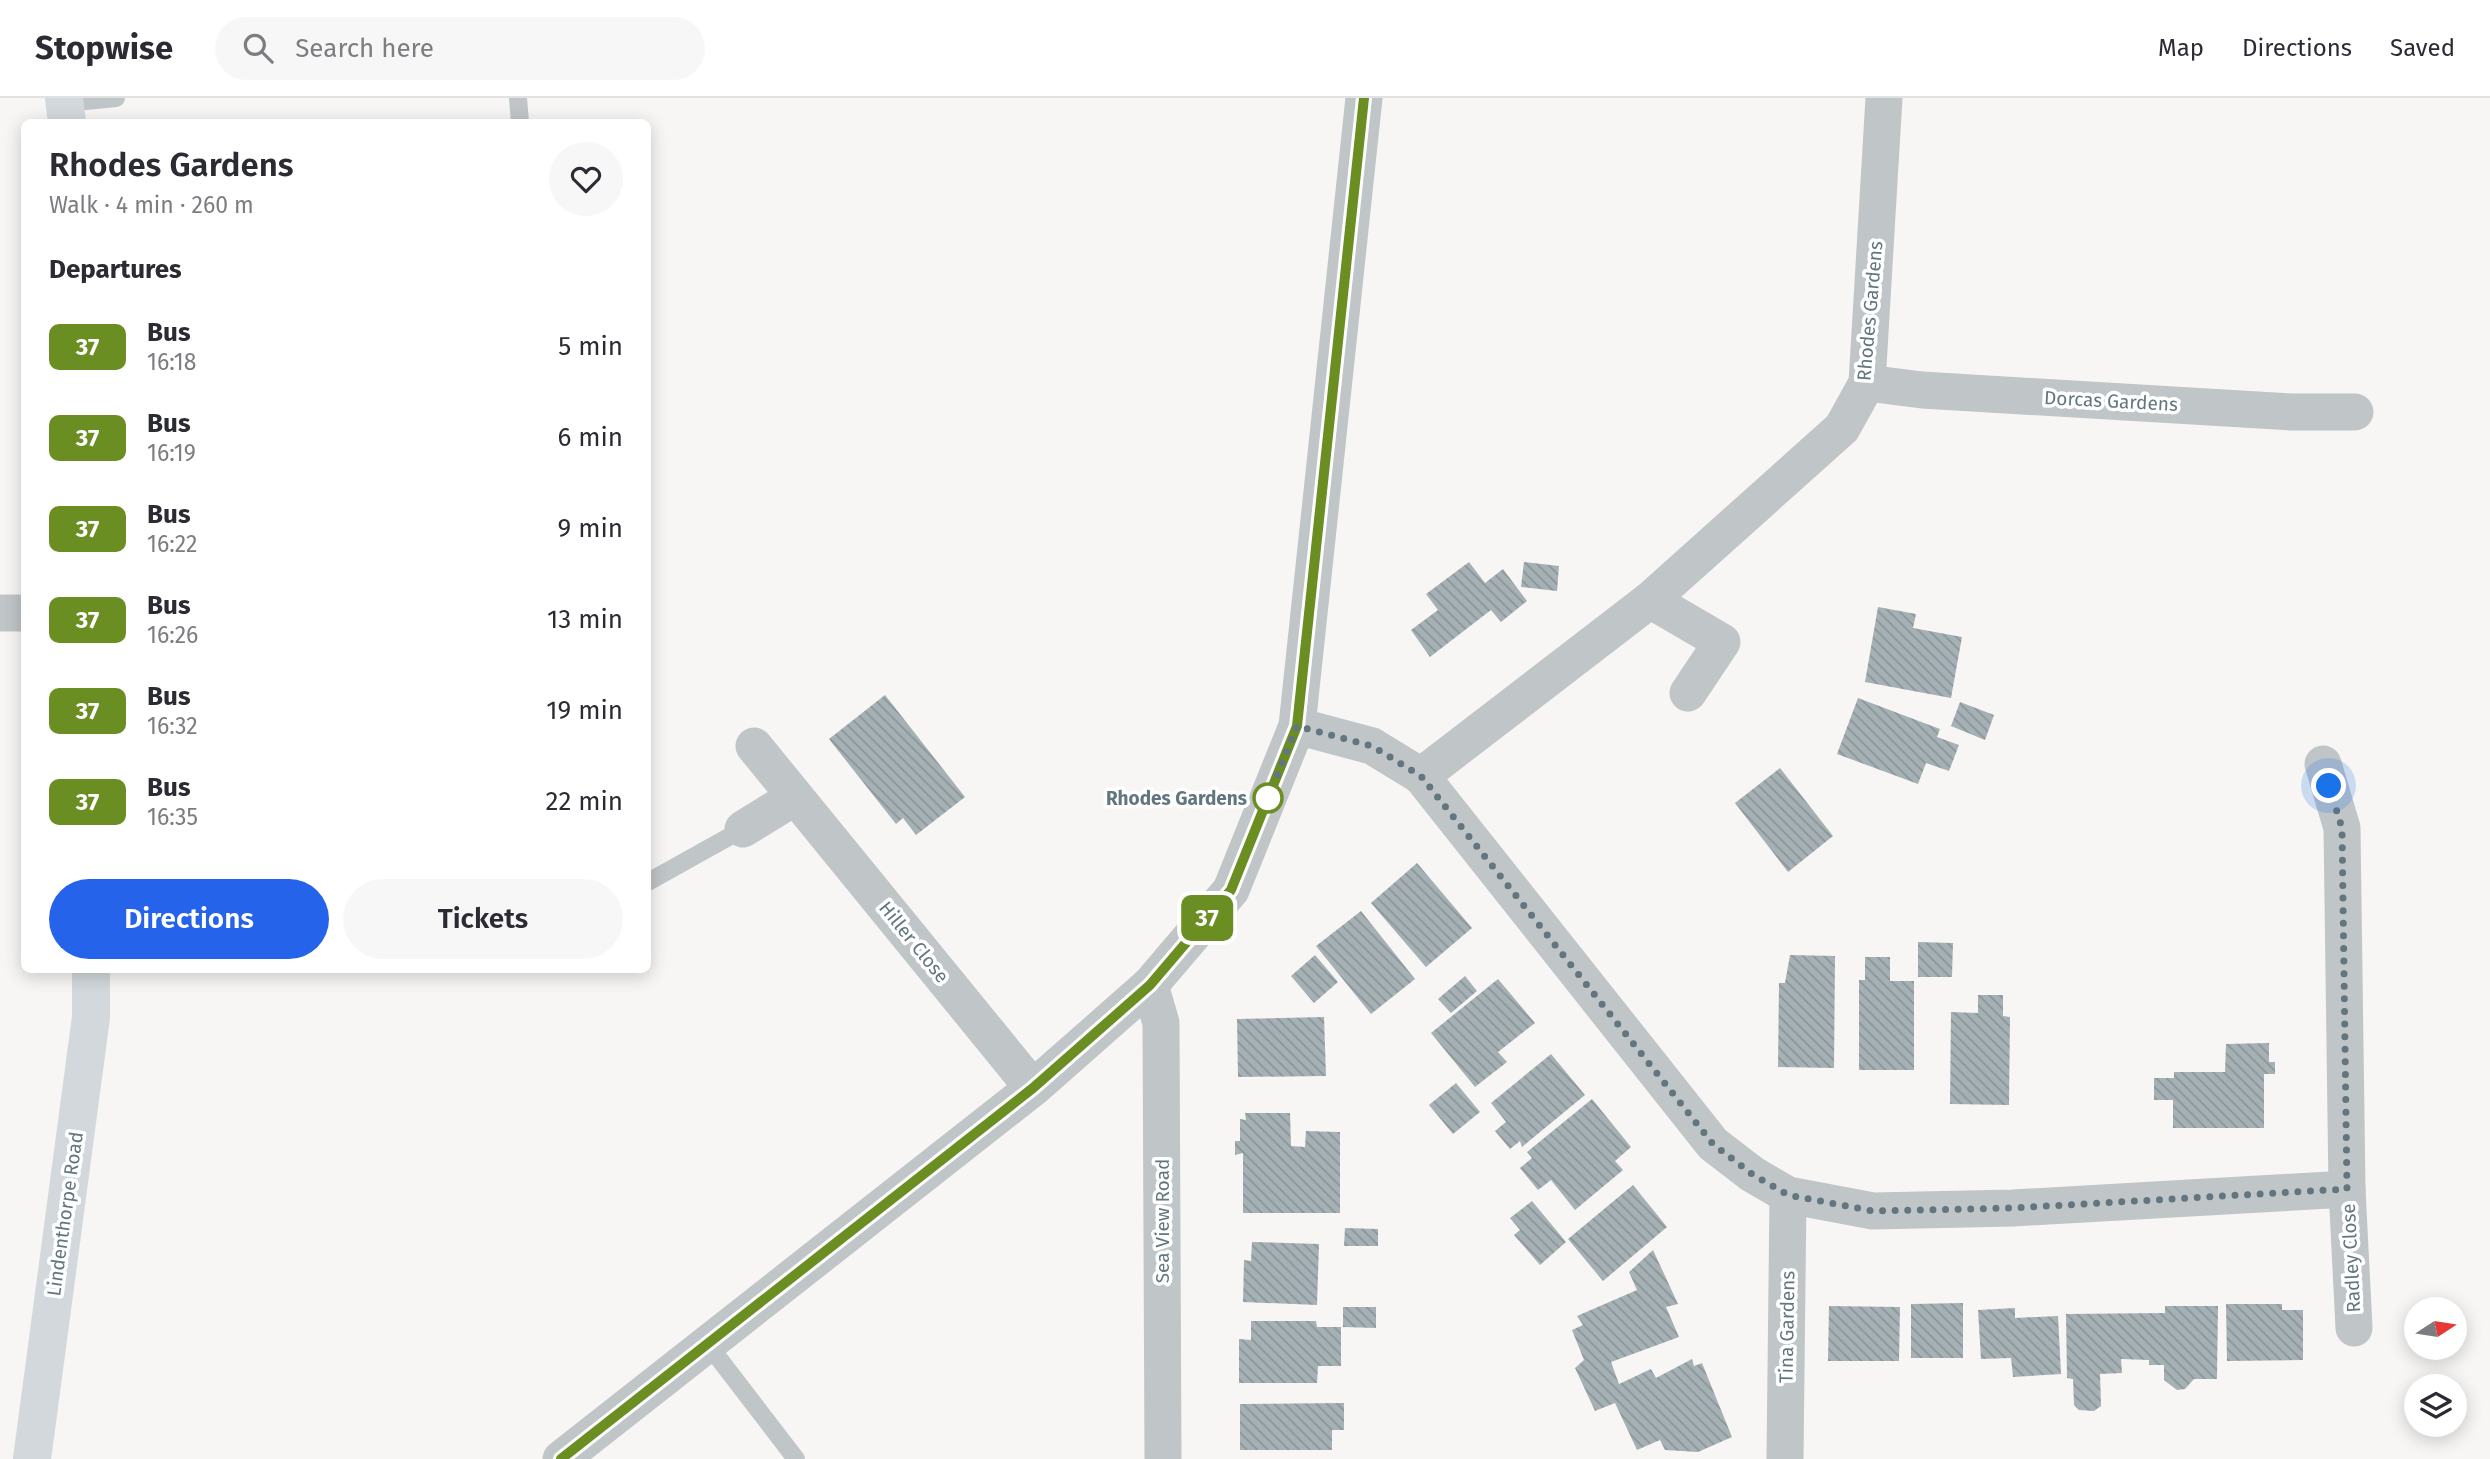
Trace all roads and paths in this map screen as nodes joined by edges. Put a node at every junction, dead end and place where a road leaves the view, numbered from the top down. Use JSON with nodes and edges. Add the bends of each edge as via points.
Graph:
{"nodes":[{"id":1,"x":116,"y":98,"type":"edge"},
{"id":2,"x":518,"y":98,"type":"edge"},
{"id":3,"x":1364,"y":98,"type":"edge"},
{"id":4,"x":1884,"y":98,"type":"edge"},
{"id":5,"x":65,"y":108,"type":"edge"},
{"id":6,"x":520,"y":119,"type":"edge"},
{"id":7,"x":1867,"y":383,"type":"junction"},
{"id":8,"x":2355,"y":412,"type":"dead end"},
{"id":9,"x":1650,"y":600,"type":"junction"},
{"id":10,"x":0,"y":613,"type":"edge"},
{"id":11,"x":21,"y":613,"type":"edge"},
{"id":12,"x":1688,"y":693,"type":"dead end"},
{"id":13,"x":1297,"y":726,"type":"junction"},
{"id":14,"x":754,"y":746,"type":"dead end"},
{"id":15,"x":2323,"y":764,"type":"dead end"},
{"id":16,"x":1421,"y":776,"type":"junction"},
{"id":17,"x":795,"y":797,"type":"junction"},
{"id":18,"x":743,"y":829,"type":"joint"},
{"id":19,"x":651,"y":880,"type":"edge"},
{"id":20,"x":91,"y":973,"type":"edge"},
{"id":21,"x":1150,"y":985,"type":"junction"},
{"id":22,"x":1033,"y":1088,"type":"junction"},
{"id":23,"x":2347,"y":1189,"type":"junction"},
{"id":24,"x":1788,"y":1195,"type":"junction"},
{"id":25,"x":2354,"y":1328,"type":"dead end"},
{"id":26,"x":707,"y":1343,"type":"junction"},
{"id":27,"x":32,"y":1459,"type":"edge"},
{"id":28,"x":561,"y":1459,"type":"edge"},
{"id":29,"x":796,"y":1459,"type":"edge"},
{"id":30,"x":1163,"y":1459,"type":"edge"},
{"id":31,"x":1786,"y":1459,"type":"edge"}],
"edges":[{"from":1,"to":5,"type":"lane"},
{"from":2,"to":6,"type":"lane"},
{"from":3,"to":13,"type":"street"},
{"from":4,"to":7,"type":"street","name":"Rhodes Gardens"},
{"from":7,"to":8,"type":"street","name":"Dorcas Gardens","via":[[1922,390]]},
{"from":7,"to":9,"type":"street","name":"Rhodes Gardens","via":[[1842,428]]},
{"from":9,"to":12,"type":"street","via":[[1722,642]]},
{"from":9,"to":16,"type":"street","name":"Rhodes Gardens"},
{"from":10,"to":11,"type":"street"},
{"from":13,"to":16,"type":"street","via":[[1372,746]]},
{"from":13,"to":21,"type":"street","via":[[1231,890]]},
{"from":14,"to":17,"type":"street","name":"Hiller Close"},
{"from":15,"to":23,"type":"street","name":"Radley Close","via":[[2342,828]]},
{"from":16,"to":24,"type":"street","name":"Radley Close","via":[[1713,1144]]},
{"from":17,"to":18,"type":"street"},
{"from":17,"to":22,"type":"street","name":"Hiller Close"},
{"from":18,"to":19,"type":"lane"},
{"from":20,"to":27,"type":"street","name":"Lindenthorpe Road","via":[[91,1017]]},
{"from":21,"to":22,"type":"street"},
{"from":21,"to":30,"type":"street","name":"Sea View Road","via":[[1161,1023]]},
{"from":22,"to":26,"type":"street"},
{"from":23,"to":24,"type":"street","name":"Radley Close","via":[[1873,1211]]},
{"from":23,"to":25,"type":"street","name":"Radley Close"},
{"from":24,"to":31,"type":"street","name":"Tina Gardens"},
{"from":26,"to":28,"type":"street"},
{"from":26,"to":29,"type":"lane"}]}
